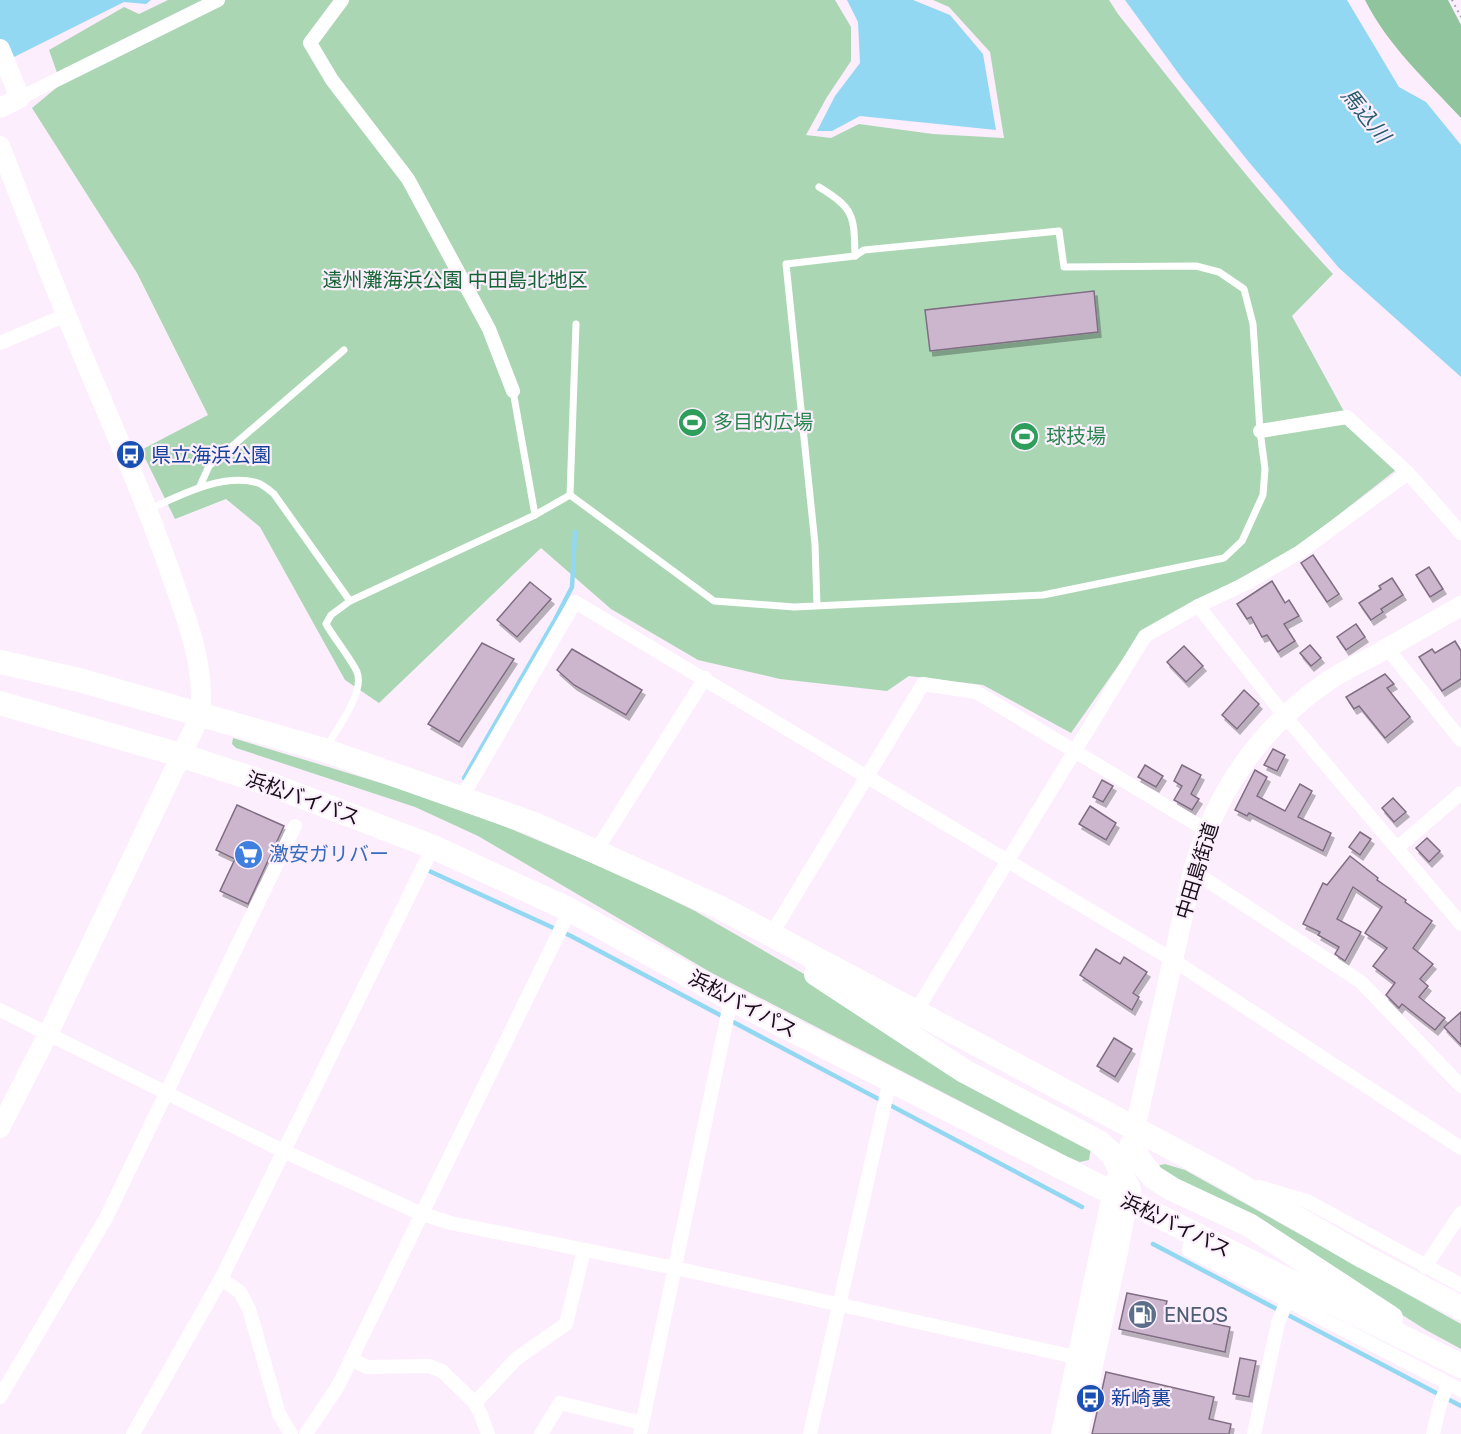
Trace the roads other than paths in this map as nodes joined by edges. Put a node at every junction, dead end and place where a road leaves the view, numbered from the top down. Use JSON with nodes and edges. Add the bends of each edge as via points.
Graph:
{"nodes":[{"id":1,"x":218,"y":0,"type":"edge"},
{"id":2,"x":342,"y":0,"type":"edge"},
{"id":3,"x":0,"y":49,"type":"edge"},
{"id":4,"x":20,"y":98,"type":"junction"},
{"id":5,"x":0,"y":108,"type":"edge"},
{"id":6,"x":0,"y":146,"type":"edge"},
{"id":7,"x":819,"y":187,"type":"dead end"},
{"id":8,"x":855,"y":256,"type":"junction"},
{"id":9,"x":66,"y":315,"type":"junction"},
{"id":10,"x":576,"y":324,"type":"dead end"},
{"id":11,"x":0,"y":343,"type":"edge"},
{"id":12,"x":344,"y":350,"type":"dead end"},
{"id":13,"x":513,"y":391,"type":"joint"},
{"id":14,"x":1260,"y":430,"type":"junction"},
{"id":15,"x":1408,"y":473,"type":"junction"},
{"id":16,"x":200,"y":486,"type":"junction"},
{"id":17,"x":570,"y":495,"type":"junction"},
{"id":18,"x":148,"y":510,"type":"junction"},
{"id":19,"x":535,"y":515,"type":"junction"},
{"id":20,"x":1461,"y":533,"type":"edge"},
{"id":21,"x":350,"y":601,"type":"junction"},
{"id":22,"x":817,"y":606,"type":"junction"},
{"id":23,"x":1198,"y":606,"type":"junction"},
{"id":24,"x":1461,"y":606,"type":"edge"},
{"id":25,"x":1387,"y":648,"type":"junction"},
{"id":26,"x":0,"y":662,"type":"edge"},
{"id":27,"x":705,"y":678,"type":"junction"},
{"id":28,"x":0,"y":703,"type":"edge"},
{"id":29,"x":200,"y":716,"type":"junction"},
{"id":30,"x":1284,"y":716,"type":"junction"},
{"id":31,"x":1461,"y":740,"type":"edge"},
{"id":32,"x":324,"y":750,"type":"junction"},
{"id":33,"x":1076,"y":751,"type":"junction"},
{"id":34,"x":180,"y":755,"type":"junction"},
{"id":35,"x":866,"y":776,"type":"junction"},
{"id":36,"x":1461,"y":793,"type":"edge"},
{"id":37,"x":462,"y":797,"type":"junction"},
{"id":38,"x":295,"y":826,"type":"dead end"},
{"id":39,"x":1206,"y":830,"type":"junction"},
{"id":40,"x":433,"y":847,"type":"junction"},
{"id":41,"x":1397,"y":848,"type":"junction"},
{"id":42,"x":596,"y":851,"type":"junction"},
{"id":43,"x":1008,"y":862,"type":"junction"},
{"id":44,"x":1192,"y":871,"type":"junction"},
{"id":45,"x":723,"y":909,"type":"junction"},
{"id":46,"x":567,"y":916,"type":"junction"},
{"id":47,"x":1461,"y":924,"type":"edge"},
{"id":48,"x":771,"y":935,"type":"junction"},
{"id":49,"x":1173,"y":960,"type":"junction"},
{"id":50,"x":731,"y":1003,"type":"junction"},
{"id":51,"x":0,"y":1010,"type":"edge"},
{"id":52,"x":916,"y":1011,"type":"junction"},
{"id":53,"x":48,"y":1034,"type":"junction"},
{"id":54,"x":888,"y":1086,"type":"junction"},
{"id":55,"x":1461,"y":1086,"type":"edge"},
{"id":56,"x":166,"y":1092,"type":"junction"},
{"id":57,"x":0,"y":1128,"type":"edge"},
{"id":58,"x":1134,"y":1136,"type":"junction"},
{"id":59,"x":1461,"y":1148,"type":"edge"},
{"id":60,"x":283,"y":1151,"type":"junction"},
{"id":61,"x":1118,"y":1166,"type":"junction"},
{"id":62,"x":1224,"y":1176,"type":"junction"},
{"id":63,"x":1123,"y":1195,"type":"junction"},
{"id":64,"x":1461,"y":1213,"type":"edge"},
{"id":65,"x":422,"y":1214,"type":"junction"},
{"id":66,"x":1193,"y":1232,"type":"junction"},
{"id":67,"x":584,"y":1250,"type":"junction"},
{"id":68,"x":1425,"y":1267,"type":"junction"},
{"id":69,"x":675,"y":1268,"type":"junction"},
{"id":70,"x":221,"y":1279,"type":"junction"},
{"id":71,"x":1461,"y":1286,"type":"edge"},
{"id":72,"x":1287,"y":1301,"type":"junction"},
{"id":73,"x":839,"y":1305,"type":"junction"},
{"id":74,"x":1461,"y":1308,"type":"edge"},
{"id":75,"x":351,"y":1359,"type":"junction"},
{"id":76,"x":1086,"y":1359,"type":"junction"},
{"id":77,"x":1457,"y":1371,"type":"edge"},
{"id":78,"x":1461,"y":1390,"type":"edge"},
{"id":79,"x":0,"y":1397,"type":"edge"},
{"id":80,"x":475,"y":1403,"type":"junction"},
{"id":81,"x":641,"y":1429,"type":"edge"},
{"id":82,"x":132,"y":1434,"type":"edge"},
{"id":83,"x":291,"y":1434,"type":"edge"},
{"id":84,"x":306,"y":1434,"type":"edge"},
{"id":85,"x":488,"y":1434,"type":"edge"},
{"id":86,"x":541,"y":1434,"type":"edge"},
{"id":87,"x":810,"y":1434,"type":"edge"},
{"id":88,"x":1061,"y":1434,"type":"edge"},
{"id":89,"x":1078,"y":1434,"type":"edge"},
{"id":90,"x":1254,"y":1434,"type":"edge"},
{"id":91,"x":1433,"y":1434,"type":"edge"}],
"edges":[{"from":1,"to":4,"type":"street"},
{"from":2,"to":13,"type":"street","via":[[310,43],[332,80],[408,178],[489,329]]},
{"from":3,"to":4,"type":"street"},
{"from":4,"to":5,"type":"street"},
{"from":6,"to":9,"type":"street"},
{"from":7,"to":8,"type":"lane","via":[[838,199],[852,217]]},
{"from":8,"to":14,"type":"lane","via":[[864,250],[1059,231],[1064,267],[1196,266],[1219,273],[1244,289],[1253,324]]},
{"from":8,"to":22,"type":"lane","via":[[786,264],[815,544]]},
{"from":9,"to":11,"type":"street"},
{"from":9,"to":18,"type":"street"},
{"from":10,"to":17,"type":"lane"},
{"from":12,"to":16,"type":"lane","via":[[209,466]]},
{"from":13,"to":19,"type":"lane"},
{"from":14,"to":15,"type":"street","via":[[1347,417]]},
{"from":14,"to":22,"type":"lane","via":[[1265,469],[1263,495],[1242,541],[1224,558],[1043,595]]},
{"from":15,"to":20,"type":"street"},
{"from":15,"to":23,"type":"street","via":[[1300,552]]},
{"from":16,"to":18,"type":"lane"},
{"from":16,"to":21,"type":"lane","via":[[245,480],[261,484],[274,494]]},
{"from":17,"to":19,"type":"lane"},
{"from":17,"to":22,"type":"lane","via":[[714,601]]},
{"from":18,"to":29,"type":"street","via":[[200,663]]},
{"from":19,"to":21,"type":"lane"},
{"from":21,"to":32,"type":"lane","via":[[331,615],[326,624],[357,672],[359,683]]},
{"from":23,"to":30,"type":"street"},
{"from":23,"to":33,"type":"street","via":[[1145,636]]},
{"from":24,"to":25,"type":"street","name":"中田島街道"},
{"from":25,"to":30,"type":"street","name":"中田島街道","via":[[1322,685]]},
{"from":25,"to":31,"type":"street"},
{"from":26,"to":29,"type":"highway","via":[[90,683]]},
{"from":27,"to":35,"type":"street"},
{"from":27,"to":37,"type":"street","via":[[575,602]]},
{"from":27,"to":42,"type":"street"},
{"from":28,"to":34,"type":"highway","name":"浜松バイパス"},
{"from":29,"to":32,"type":"highway"},
{"from":29,"to":34,"type":"street"},
{"from":30,"to":39,"type":"street","name":"中田島街道","via":[[1245,759]]},
{"from":30,"to":41,"type":"street"},
{"from":32,"to":37,"type":"highway"},
{"from":33,"to":35,"type":"street","via":[[976,692],[923,684]]},
{"from":33,"to":39,"type":"street"},
{"from":33,"to":43,"type":"street"},
{"from":34,"to":40,"type":"highway","name":"浜松バイパス","via":[[269,784]]},
{"from":34,"to":53,"type":"street"},
{"from":35,"to":43,"type":"street"},
{"from":35,"to":48,"type":"street"},
{"from":36,"to":41,"type":"street"},
{"from":37,"to":42,"type":"highway"},
{"from":38,"to":56,"type":"street"},
{"from":39,"to":44,"type":"street","name":"中田島街道"},
{"from":40,"to":46,"type":"highway","name":"浜松バイパス"},
{"from":40,"to":60,"type":"street"},
{"from":41,"to":47,"type":"street"},
{"from":42,"to":45,"type":"highway"},
{"from":43,"to":49,"type":"street"},
{"from":43,"to":52,"type":"street"},
{"from":44,"to":49,"type":"street","name":"中田島街道"},
{"from":44,"to":55,"type":"street","via":[[1361,982]]},
{"from":45,"to":48,"type":"highway"},
{"from":45,"to":61,"type":"highway","via":[[964,1071],[1100,1142]]},
{"from":46,"to":50,"type":"highway","name":"浜松バイパス"},
{"from":46,"to":65,"type":"street"},
{"from":48,"to":52,"type":"highway"},
{"from":49,"to":58,"type":"street","name":"中田島街道"},
{"from":49,"to":59,"type":"street"},
{"from":50,"to":54,"type":"highway","name":"浜松バイパス"},
{"from":50,"to":69,"type":"street"},
{"from":51,"to":53,"type":"street"},
{"from":52,"to":58,"type":"highway"},
{"from":53,"to":56,"type":"street"},
{"from":53,"to":57,"type":"street"},
{"from":54,"to":63,"type":"highway","name":"浜松バイパス"},
{"from":54,"to":73,"type":"street"},
{"from":56,"to":60,"type":"street"},
{"from":56,"to":79,"type":"street","via":[[105,1218]]},
{"from":58,"to":61,"type":"street","name":"中田島街道"},
{"from":58,"to":62,"type":"highway"},
{"from":58,"to":63,"type":"street","name":"中田島街道","via":[[1133,1171]]},
{"from":58,"to":77,"type":"highway","via":[[1140,1161],[1154,1177],[1249,1225]]},
{"from":60,"to":65,"type":"street"},
{"from":60,"to":70,"type":"street"},
{"from":61,"to":63,"type":"highway"},
{"from":62,"to":68,"type":"street","via":[[1307,1201]]},
{"from":62,"to":74,"type":"highway"},
{"from":63,"to":66,"type":"highway","name":"浜松バイパス"},
{"from":63,"to":76,"type":"street","name":"中田島街道"},
{"from":64,"to":68,"type":"street"},
{"from":65,"to":67,"type":"street"},
{"from":65,"to":75,"type":"street"},
{"from":66,"to":72,"type":"street","via":[[1189,1250]]},
{"from":66,"to":77,"type":"highway","name":"浜松バイパス"},
{"from":67,"to":69,"type":"street"},
{"from":67,"to":80,"type":"street","via":[[566,1324],[516,1359]]},
{"from":68,"to":71,"type":"street"},
{"from":69,"to":73,"type":"street"},
{"from":69,"to":81,"type":"street"},
{"from":70,"to":82,"type":"street"},
{"from":70,"to":83,"type":"street","via":[[240,1292],[249,1309],[279,1414]]},
{"from":72,"to":77,"type":"street"},
{"from":72,"to":90,"type":"street","via":[[1278,1323]]},
{"from":73,"to":76,"type":"street"},
{"from":73,"to":87,"type":"street"},
{"from":75,"to":80,"type":"street","via":[[368,1367],[429,1366],[442,1371]]},
{"from":75,"to":84,"type":"street"},
{"from":76,"to":88,"type":"street","name":"中田島街道"},
{"from":76,"to":89,"type":"street","name":"中田島街道"},
{"from":77,"to":78,"type":"street"},
{"from":77,"to":91,"type":"street","via":[[1440,1404]]},
{"from":80,"to":85,"type":"street"},
{"from":81,"to":86,"type":"street","via":[[560,1403]]}]}
